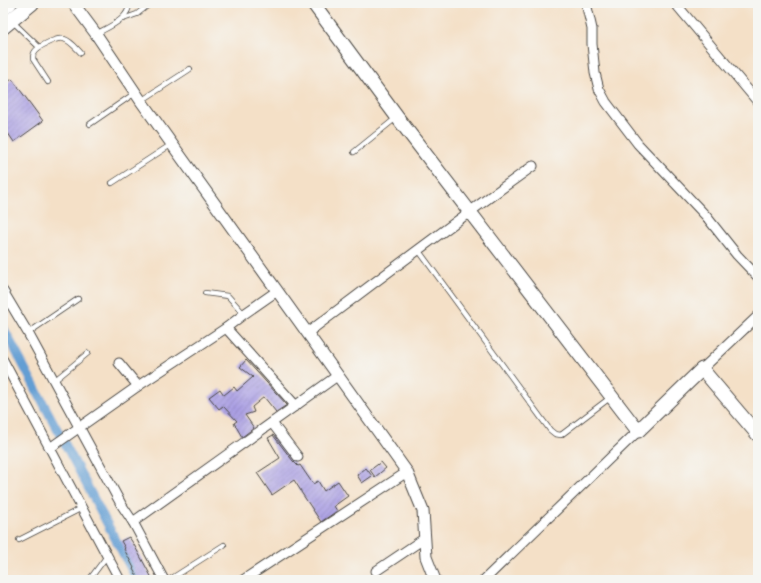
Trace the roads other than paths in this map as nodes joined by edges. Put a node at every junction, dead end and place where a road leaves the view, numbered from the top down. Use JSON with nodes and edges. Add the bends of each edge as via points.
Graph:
{"nodes":[{"id":1,"x":10,"y":3,"type":"edge"},
{"id":2,"x":32,"y":3,"type":"edge"},
{"id":3,"x":73,"y":3,"type":"edge"},
{"id":4,"x":128,"y":3,"type":"edge"},
{"id":5,"x":150,"y":3,"type":"edge"},
{"id":6,"x":313,"y":3,"type":"edge"},
{"id":7,"x":586,"y":3,"type":"edge"},
{"id":8,"x":675,"y":3,"type":"edge"},
{"id":9,"x":6,"y":18,"type":"edge"},
{"id":10,"x":123,"y":19,"type":"junction"},
{"id":11,"x":96,"y":34,"type":"junction"},
{"id":12,"x":40,"y":47,"type":"junction"},
{"id":13,"x":81,"y":53,"type":"dead end"},
{"id":14,"x":190,"y":69,"type":"dead end"},
{"id":15,"x":48,"y":82,"type":"dead end"},
{"id":16,"x":138,"y":97,"type":"junction"},
{"id":17,"x":758,"y":102,"type":"edge"},
{"id":18,"x":397,"y":117,"type":"junction"},
{"id":19,"x":90,"y":124,"type":"dead end"},
{"id":20,"x":172,"y":144,"type":"junction"},
{"id":21,"x":354,"y":152,"type":"dead end"},
{"id":22,"x":533,"y":166,"type":"dead end"},
{"id":23,"x":112,"y":183,"type":"dead end"},
{"id":24,"x":469,"y":211,"type":"junction"},
{"id":25,"x":419,"y":251,"type":"junction"},
{"id":26,"x":758,"y":277,"type":"edge"},
{"id":27,"x":3,"y":291,"type":"edge"},
{"id":28,"x":277,"y":291,"type":"junction"},
{"id":29,"x":205,"y":293,"type":"dead end"},
{"id":30,"x":78,"y":299,"type":"dead end"},
{"id":31,"x":244,"y":314,"type":"junction"},
{"id":32,"x":758,"y":316,"type":"edge"},
{"id":33,"x":226,"y":328,"type":"junction"},
{"id":34,"x":307,"y":333,"type":"junction"},
{"id":35,"x":28,"y":334,"type":"junction"},
{"id":36,"x":88,"y":353,"type":"dead end"},
{"id":37,"x":3,"y":360,"type":"edge"},
{"id":38,"x":119,"y":364,"type":"dead end"},
{"id":39,"x":702,"y":369,"type":"junction"},
{"id":40,"x":338,"y":376,"type":"junction"},
{"id":41,"x":54,"y":381,"type":"junction"},
{"id":42,"x":138,"y":386,"type":"junction"},
{"id":43,"x":611,"y":396,"type":"junction"},
{"id":44,"x":296,"y":406,"type":"junction"},
{"id":45,"x":272,"y":423,"type":"junction"},
{"id":46,"x":80,"y":428,"type":"junction"},
{"id":47,"x":638,"y":432,"type":"junction"},
{"id":48,"x":758,"y":434,"type":"edge"},
{"id":49,"x":53,"y":446,"type":"junction"},
{"id":50,"x":298,"y":457,"type":"dead end"},
{"id":51,"x":407,"y":472,"type":"junction"},
{"id":52,"x":82,"y":508,"type":"junction"},
{"id":53,"x":133,"y":522,"type":"junction"},
{"id":54,"x":425,"y":538,"type":"junction"},
{"id":55,"x":19,"y":540,"type":"dead end"},
{"id":56,"x":224,"y":545,"type":"dead end"},
{"id":57,"x":107,"y":556,"type":"junction"},
{"id":58,"x":376,"y":571,"type":"dead end"},
{"id":59,"x":89,"y":580,"type":"edge"},
{"id":60,"x":120,"y":580,"type":"edge"},
{"id":61,"x":164,"y":580,"type":"edge"},
{"id":62,"x":169,"y":580,"type":"edge"},
{"id":63,"x":243,"y":580,"type":"edge"},
{"id":64,"x":435,"y":580,"type":"edge"},
{"id":65,"x":484,"y":580,"type":"edge"}],
"edges":[{"from":1,"to":9,"type":"main road"},
{"from":2,"to":9,"type":"main road"},
{"from":3,"to":11,"type":"street"},
{"from":4,"to":10,"type":"lane","via":[[129,7]]},
{"from":5,"to":10,"type":"lane","via":[[137,14]]},
{"from":6,"to":18,"type":"main road"},
{"from":7,"to":26,"type":"street","via":[[592,29],[595,73],[606,102],[638,144],[706,216]]},
{"from":8,"to":17,"type":"street"},
{"from":9,"to":12,"type":"lane"},
{"from":10,"to":11,"type":"lane"},
{"from":11,"to":16,"type":"street"},
{"from":12,"to":13,"type":"lane","via":[[63,38]]},
{"from":12,"to":15,"type":"lane","via":[[34,53],[33,59]]},
{"from":14,"to":16,"type":"lane"},
{"from":16,"to":19,"type":"lane"},
{"from":16,"to":20,"type":"street"},
{"from":18,"to":21,"type":"lane"},
{"from":18,"to":24,"type":"main road"},
{"from":20,"to":23,"type":"lane"},
{"from":20,"to":28,"type":"street"},
{"from":22,"to":24,"type":"street"},
{"from":24,"to":25,"type":"street"},
{"from":24,"to":43,"type":"main road"},
{"from":25,"to":34,"type":"street"},
{"from":25,"to":43,"type":"lane","via":[[555,434],[561,435]]},
{"from":27,"to":35,"type":"street"},
{"from":28,"to":31,"type":"street"},
{"from":28,"to":34,"type":"street"},
{"from":29,"to":31,"type":"lane","via":[[228,296]]},
{"from":30,"to":35,"type":"lane"},
{"from":31,"to":33,"type":"street"},
{"from":32,"to":39,"type":"street"},
{"from":33,"to":42,"type":"street"},
{"from":33,"to":44,"type":"street"},
{"from":34,"to":40,"type":"street"},
{"from":35,"to":41,"type":"street"},
{"from":36,"to":41,"type":"lane"},
{"from":37,"to":49,"type":"street"},
{"from":38,"to":42,"type":"street"},
{"from":39,"to":47,"type":"main road"},
{"from":39,"to":48,"type":"main road"},
{"from":40,"to":44,"type":"street"},
{"from":40,"to":51,"type":"street"},
{"from":41,"to":46,"type":"street"},
{"from":42,"to":46,"type":"street"},
{"from":43,"to":47,"type":"main road"},
{"from":44,"to":45,"type":"street"},
{"from":45,"to":50,"type":"street"},
{"from":45,"to":53,"type":"street"},
{"from":46,"to":49,"type":"street"},
{"from":46,"to":53,"type":"street"},
{"from":47,"to":65,"type":"street"},
{"from":49,"to":52,"type":"street"},
{"from":51,"to":54,"type":"street","via":[[423,511]]},
{"from":51,"to":63,"type":"street"},
{"from":52,"to":55,"type":"lane"},
{"from":52,"to":57,"type":"street"},
{"from":53,"to":61,"type":"street"},
{"from":54,"to":58,"type":"street"},
{"from":54,"to":64,"type":"street","via":[[426,556]]},
{"from":56,"to":62,"type":"lane"},
{"from":57,"to":59,"type":"lane"},
{"from":57,"to":60,"type":"street"}]}
